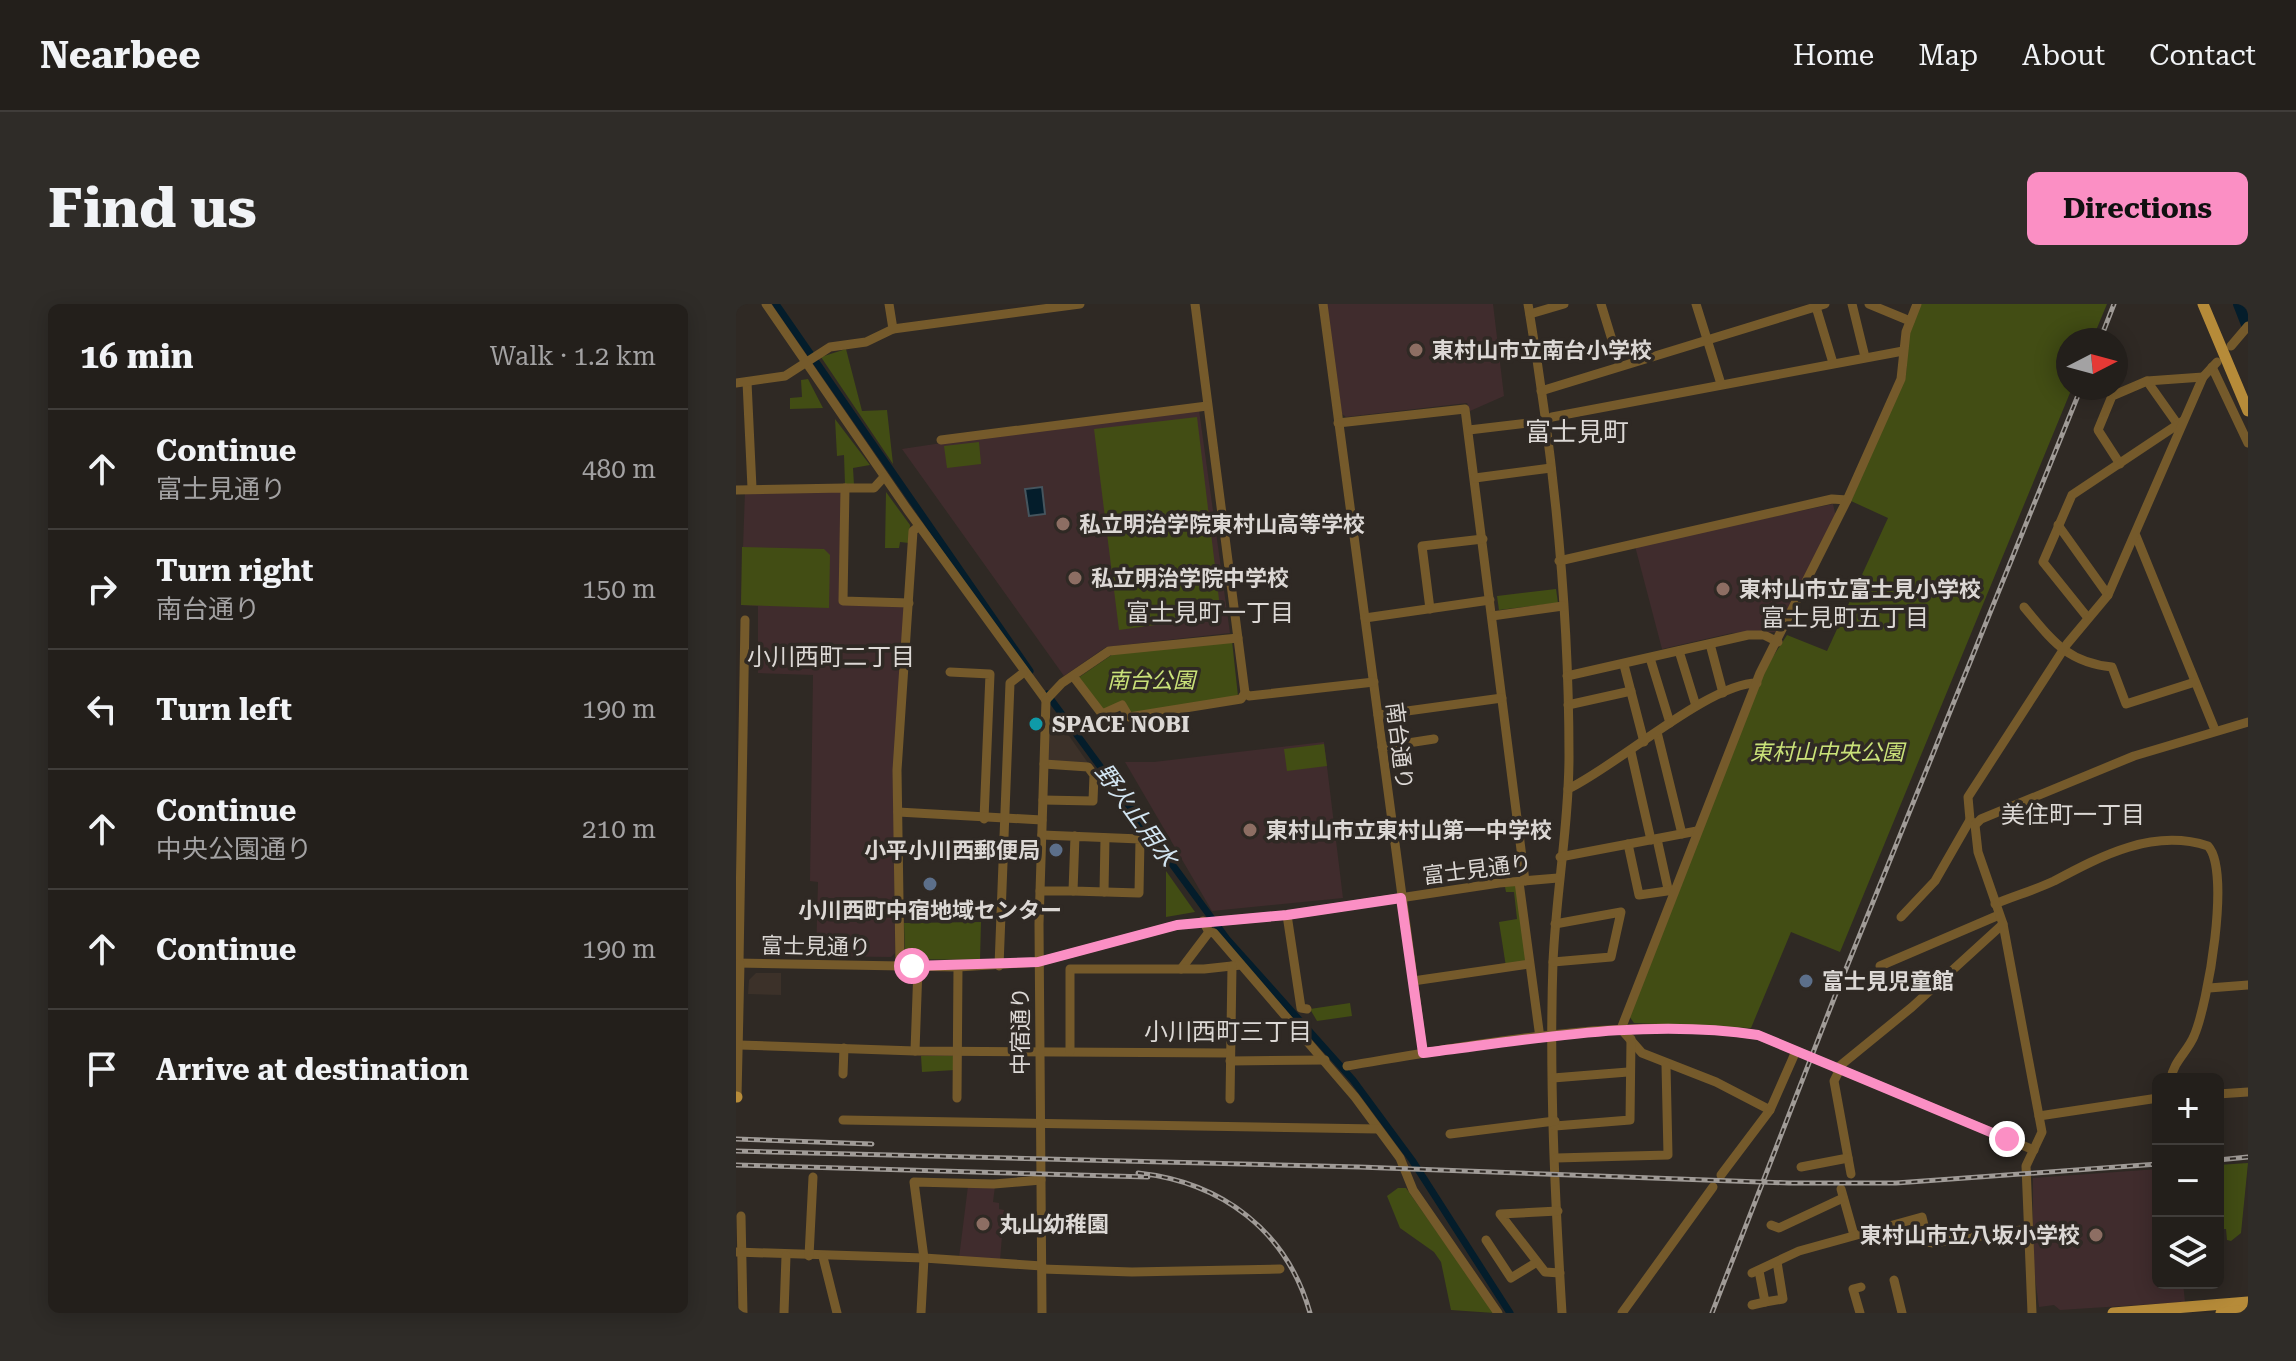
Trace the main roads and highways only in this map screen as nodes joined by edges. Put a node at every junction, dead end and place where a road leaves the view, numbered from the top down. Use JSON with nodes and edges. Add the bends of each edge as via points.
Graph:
{"nodes":[{"id":1,"x":2203,"y":304,"type":"edge"},
{"id":2,"x":2248,"y":411,"type":"edge"},
{"id":3,"x":2248,"y":1302,"type":"edge"},
{"id":4,"x":2225,"y":1310,"type":"edge"},
{"id":5,"x":2248,"y":1310,"type":"edge"},
{"id":6,"x":2113,"y":1313,"type":"edge"}],
"edges":[{"from":1,"to":2,"type":"main road"},
{"from":3,"to":4,"type":"main road"},
{"from":4,"to":5,"type":"main road"},
{"from":4,"to":6,"type":"main road"}]}
